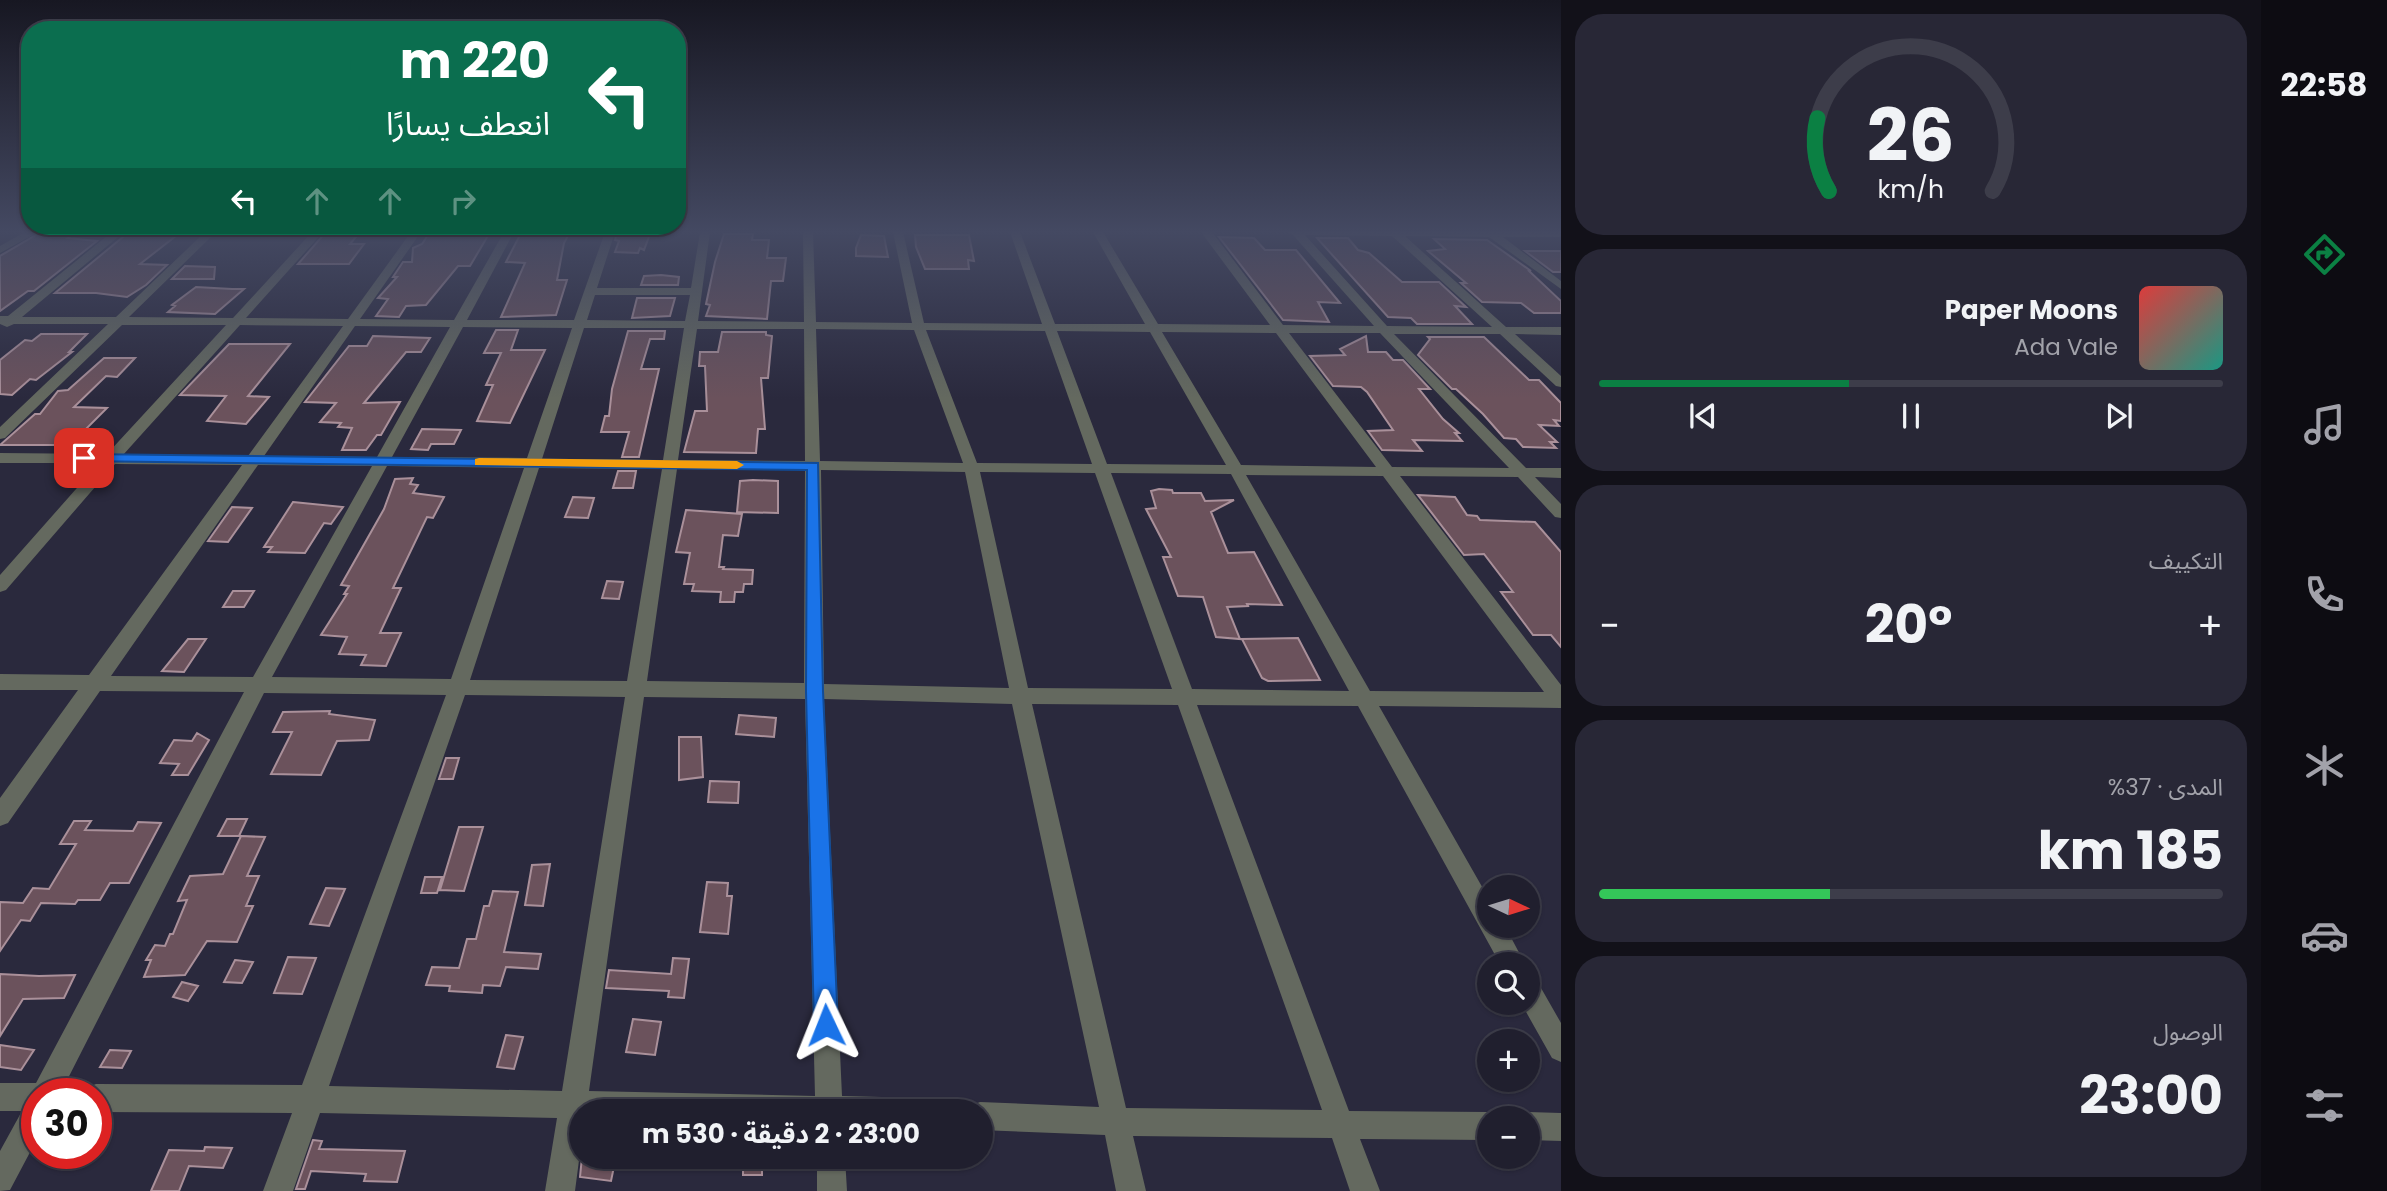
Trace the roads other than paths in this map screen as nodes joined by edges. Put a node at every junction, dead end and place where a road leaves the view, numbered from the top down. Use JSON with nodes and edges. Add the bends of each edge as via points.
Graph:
{"nodes":[{"id":1,"x":48,"y":288,"type":"edge"},
{"id":2,"x":154,"y":288,"type":"edge"},
{"id":3,"x":267,"y":288,"type":"edge"},
{"id":4,"x":378,"y":288,"type":"edge"},
{"id":5,"x":477,"y":288,"type":"edge"},
{"id":6,"x":591,"y":288,"type":"edge"},
{"id":7,"x":697,"y":288,"type":"edge"},
{"id":8,"x":810,"y":288,"type":"edge"},
{"id":9,"x":910,"y":288,"type":"edge"},
{"id":10,"x":1035,"y":288,"type":"edge"},
{"id":11,"x":1129,"y":288,"type":"edge"},
{"id":12,"x":1248,"y":288,"type":"edge"},
{"id":13,"x":1346,"y":288,"type":"edge"},
{"id":14,"x":1455,"y":288,"type":"edge"},
{"id":15,"x":697,"y":291,"type":"junction"},
{"id":16,"x":590,"y":292,"type":"junction"},
{"id":17,"x":6,"y":320,"type":"edge"},
{"id":18,"x":121,"y":320,"type":"junction"},
{"id":19,"x":237,"y":321,"type":"junction"},
{"id":20,"x":354,"y":322,"type":"junction"},
{"id":21,"x":456,"y":323,"type":"junction"},
{"id":22,"x":579,"y":324,"type":"junction"},
{"id":23,"x":693,"y":324,"type":"junction"},
{"id":24,"x":811,"y":325,"type":"junction"},
{"id":25,"x":1151,"y":326,"type":"junction"},
{"id":26,"x":1050,"y":327,"type":"junction"},
{"id":27,"x":0,"y":328,"type":"edge"},
{"id":28,"x":919,"y":328,"type":"junction"},
{"id":29,"x":1279,"y":329,"type":"junction"},
{"id":30,"x":1383,"y":329,"type":"junction"},
{"id":31,"x":1502,"y":330,"type":"junction"},
{"id":32,"x":1561,"y":331,"type":"edge"},
{"id":33,"x":1561,"y":383,"type":"edge"},
{"id":34,"x":0,"y":435,"type":"edge"},
{"id":35,"x":0,"y":458,"type":"edge"},
{"id":36,"x":111,"y":459,"type":"junction"},
{"id":37,"x":253,"y":460,"type":"junction"},
{"id":38,"x":383,"y":461,"type":"junction"},
{"id":39,"x":531,"y":463,"type":"junction"},
{"id":40,"x":670,"y":463,"type":"junction"},
{"id":41,"x":813,"y":466,"type":"junction"},
{"id":42,"x":972,"y":468,"type":"junction"},
{"id":43,"x":1102,"y":468,"type":"junction"},
{"id":44,"x":1236,"y":470,"type":"junction"},
{"id":45,"x":1387,"y":471,"type":"junction"},
{"id":46,"x":1524,"y":472,"type":"junction"},
{"id":47,"x":1561,"y":473,"type":"edge"},
{"id":48,"x":1561,"y":513,"type":"edge"},
{"id":49,"x":0,"y":586,"type":"edge"},
{"id":50,"x":0,"y":682,"type":"edge"},
{"id":51,"x":96,"y":683,"type":"junction"},
{"id":52,"x":258,"y":685,"type":"junction"},
{"id":53,"x":458,"y":687,"type":"junction"},
{"id":54,"x":635,"y":689,"type":"junction"},
{"id":55,"x":814,"y":691,"type":"junction"},
{"id":56,"x":1020,"y":696,"type":"junction"},
{"id":57,"x":1185,"y":696,"type":"junction"},
{"id":58,"x":1363,"y":698,"type":"junction"},
{"id":59,"x":1561,"y":700,"type":"edge"},
{"id":60,"x":0,"y":816,"type":"edge"},
{"id":61,"x":1477,"y":901,"type":"edge"},
{"id":62,"x":1540,"y":1011,"type":"edge"},
{"id":63,"x":1561,"y":1049,"type":"edge"},
{"id":64,"x":53,"y":1078,"type":"edge"},
{"id":65,"x":0,"y":1097,"type":"edge"},
{"id":66,"x":21,"y":1097,"type":"edge"},
{"id":67,"x":112,"y":1098,"type":"edge"},
{"id":68,"x":313,"y":1099,"type":"junction"},
{"id":69,"x":574,"y":1099,"type":"edge"},
{"id":70,"x":829,"y":1099,"type":"edge"},
{"id":71,"x":569,"y":1104,"type":"edge"},
{"id":72,"x":993,"y":1117,"type":"edge"},
{"id":73,"x":1115,"y":1122,"type":"junction"},
{"id":74,"x":1340,"y":1124,"type":"junction"},
{"id":75,"x":1477,"y":1126,"type":"edge"},
{"id":76,"x":1540,"y":1126,"type":"edge"},
{"id":77,"x":1561,"y":1127,"type":"edge"},
{"id":78,"x":569,"y":1131,"type":"edge"},
{"id":79,"x":21,"y":1140,"type":"edge"},
{"id":80,"x":831,"y":1169,"type":"edge"},
{"id":81,"x":0,"y":1180,"type":"edge"},
{"id":82,"x":278,"y":1191,"type":"edge"},
{"id":83,"x":560,"y":1191,"type":"edge"},
{"id":84,"x":832,"y":1191,"type":"edge"},
{"id":85,"x":1131,"y":1191,"type":"edge"},
{"id":86,"x":1365,"y":1191,"type":"edge"}],
"edges":[{"from":1,"to":17,"type":"street"},
{"from":2,"to":18,"type":"street"},
{"from":3,"to":19,"type":"street"},
{"from":4,"to":20,"type":"street"},
{"from":5,"to":21,"type":"street"},
{"from":6,"to":16,"type":"street"},
{"from":7,"to":15,"type":"street"},
{"from":8,"to":24,"type":"street"},
{"from":9,"to":28,"type":"street"},
{"from":10,"to":26,"type":"street"},
{"from":11,"to":25,"type":"street"},
{"from":12,"to":29,"type":"street"},
{"from":13,"to":30,"type":"street"},
{"from":14,"to":31,"type":"street"},
{"from":15,"to":16,"type":"street"},
{"from":15,"to":23,"type":"street"},
{"from":16,"to":22,"type":"street"},
{"from":17,"to":18,"type":"street"},
{"from":17,"to":27,"type":"street"},
{"from":18,"to":19,"type":"street"},
{"from":18,"to":34,"type":"street"},
{"from":19,"to":20,"type":"street"},
{"from":19,"to":36,"type":"street"},
{"from":20,"to":21,"type":"street"},
{"from":20,"to":37,"type":"street"},
{"from":21,"to":22,"type":"street"},
{"from":21,"to":38,"type":"street"},
{"from":22,"to":23,"type":"street"},
{"from":22,"to":39,"type":"street"},
{"from":23,"to":24,"type":"street"},
{"from":23,"to":40,"type":"street"},
{"from":24,"to":28,"type":"street"},
{"from":24,"to":41,"type":"street"},
{"from":25,"to":26,"type":"street"},
{"from":25,"to":29,"type":"street"},
{"from":25,"to":44,"type":"street"},
{"from":26,"to":28,"type":"street"},
{"from":26,"to":43,"type":"street"},
{"from":28,"to":42,"type":"street"},
{"from":29,"to":30,"type":"street"},
{"from":29,"to":45,"type":"street"},
{"from":30,"to":31,"type":"street"},
{"from":30,"to":46,"type":"street"},
{"from":31,"to":32,"type":"street"},
{"from":31,"to":33,"type":"street"},
{"from":35,"to":36,"type":"street"},
{"from":36,"to":37,"type":"street"},
{"from":36,"to":49,"type":"street"},
{"from":37,"to":38,"type":"street"},
{"from":37,"to":51,"type":"street"},
{"from":38,"to":39,"type":"street"},
{"from":38,"to":52,"type":"street"},
{"from":39,"to":40,"type":"street"},
{"from":39,"to":53,"type":"street"},
{"from":40,"to":41,"type":"street"},
{"from":40,"to":54,"type":"street"},
{"from":41,"to":42,"type":"street"},
{"from":41,"to":55,"type":"street"},
{"from":42,"to":43,"type":"street"},
{"from":42,"to":56,"type":"street"},
{"from":43,"to":44,"type":"street"},
{"from":43,"to":57,"type":"street"},
{"from":44,"to":45,"type":"street"},
{"from":44,"to":58,"type":"street"},
{"from":45,"to":46,"type":"street"},
{"from":45,"to":59,"type":"street"},
{"from":46,"to":47,"type":"street"},
{"from":46,"to":48,"type":"street"},
{"from":50,"to":51,"type":"street"},
{"from":51,"to":52,"type":"street"},
{"from":51,"to":60,"type":"street"},
{"from":52,"to":53,"type":"street"},
{"from":52,"to":64,"type":"street"},
{"from":53,"to":54,"type":"street"},
{"from":53,"to":68,"type":"street"},
{"from":54,"to":55,"type":"street"},
{"from":54,"to":69,"type":"street"},
{"from":55,"to":56,"type":"street"},
{"from":55,"to":70,"type":"street"},
{"from":56,"to":57,"type":"street"},
{"from":56,"to":73,"type":"street"},
{"from":57,"to":58,"type":"street"},
{"from":57,"to":74,"type":"street"},
{"from":58,"to":59,"type":"street"},
{"from":58,"to":61,"type":"street"},
{"from":62,"to":63,"type":"street"},
{"from":65,"to":66,"type":"street"},
{"from":67,"to":68,"type":"street"},
{"from":68,"to":71,"type":"street"},
{"from":68,"to":82,"type":"street"},
{"from":72,"to":73,"type":"street"},
{"from":73,"to":74,"type":"street"},
{"from":73,"to":85,"type":"street"},
{"from":74,"to":75,"type":"street"},
{"from":74,"to":86,"type":"street"},
{"from":76,"to":77,"type":"street"},
{"from":78,"to":83,"type":"street"},
{"from":79,"to":81,"type":"street"},
{"from":80,"to":84,"type":"street"}]}
